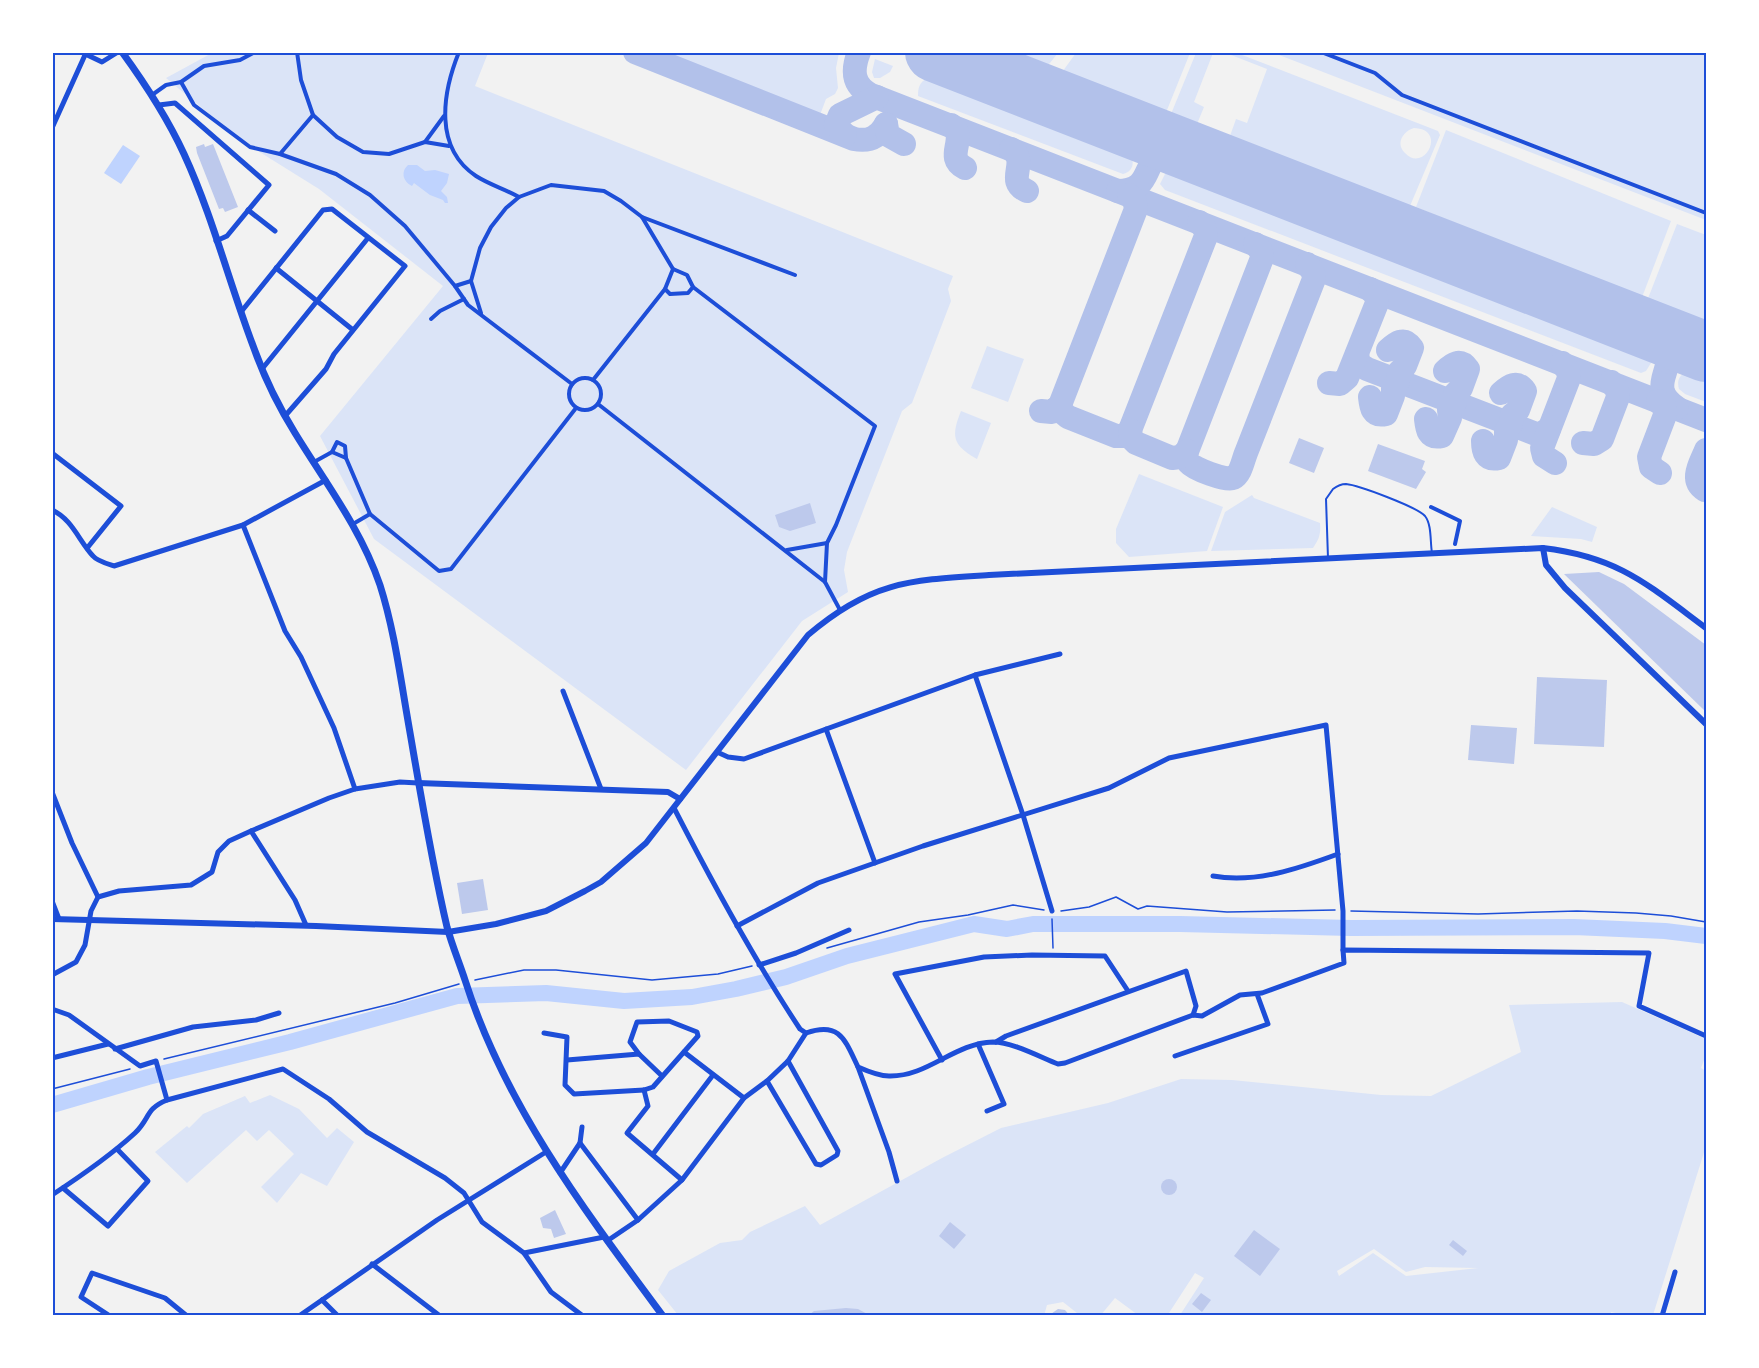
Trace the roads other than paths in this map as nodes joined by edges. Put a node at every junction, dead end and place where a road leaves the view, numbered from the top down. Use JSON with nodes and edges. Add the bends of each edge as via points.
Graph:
{"nodes":[{"id":1,"x":117,"y":52,"type":"edge"},
{"id":2,"x":123,"y":52,"type":"edge"},
{"id":3,"x":255,"y":52,"type":"edge"},
{"id":4,"x":297,"y":52,"type":"edge"},
{"id":5,"x":459,"y":52,"type":"edge"},
{"id":6,"x":1321,"y":52,"type":"edge"},
{"id":7,"x":83,"y":54,"type":"edge"},
{"id":8,"x":181,"y":82,"type":"junction"},
{"id":9,"x":152,"y":95,"type":"junction"},
{"id":10,"x":159,"y":105,"type":"junction"},
{"id":11,"x":55,"y":114,"type":"edge"},
{"id":12,"x":313,"y":115,"type":"junction"},
{"id":13,"x":445,"y":115,"type":"junction"},
{"id":14,"x":52,"y":128,"type":"edge"},
{"id":15,"x":425,"y":142,"type":"junction"},
{"id":16,"x":450,"y":146,"type":"junction"},
{"id":17,"x":280,"y":154,"type":"junction"},
{"id":18,"x":519,"y":197,"type":"junction"},
{"id":19,"x":248,"y":210,"type":"junction"},
{"id":20,"x":1707,"y":213,"type":"edge"},
{"id":21,"x":642,"y":217,"type":"junction"},
{"id":22,"x":275,"y":231,"type":"dead end"},
{"id":23,"x":368,"y":238,"type":"junction"},
{"id":24,"x":216,"y":241,"type":"junction"},
{"id":25,"x":276,"y":268,"type":"junction"},
{"id":26,"x":673,"y":269,"type":"junction"},
{"id":27,"x":795,"y":275,"type":"dead end"},
{"id":28,"x":471,"y":281,"type":"junction"},
{"id":29,"x":455,"y":286,"type":"junction"},
{"id":30,"x":693,"y":287,"type":"junction"},
{"id":31,"x":665,"y":290,"type":"junction"},
{"id":32,"x":464,"y":299,"type":"junction"},
{"id":33,"x":317,"y":301,"type":"junction"},
{"id":34,"x":241,"y":312,"type":"junction"},
{"id":35,"x":481,"y":314,"type":"junction"},
{"id":36,"x":431,"y":319,"type":"dead end"},
{"id":37,"x":353,"y":330,"type":"junction"},
{"id":38,"x":262,"y":369,"type":"junction"},
{"id":39,"x":593,"y":380,"type":"junction"},
{"id":40,"x":572,"y":384,"type":"junction"},
{"id":41,"x":597,"y":404,"type":"junction"},
{"id":42,"x":576,"y":408,"type":"junction"},
{"id":43,"x":285,"y":416,"type":"junction"},
{"id":44,"x":332,"y":452,"type":"junction"},
{"id":45,"x":52,"y":453,"type":"edge"},
{"id":46,"x":346,"y":458,"type":"junction"},
{"id":47,"x":314,"y":462,"type":"junction"},
{"id":48,"x":326,"y":480,"type":"junction"},
{"id":49,"x":1431,"y":507,"type":"dead end"},
{"id":50,"x":52,"y":510,"type":"edge"},
{"id":51,"x":369,"y":514,"type":"junction"},
{"id":52,"x":352,"y":524,"type":"junction"},
{"id":53,"x":243,"y":525,"type":"junction"},
{"id":54,"x":827,"y":543,"type":"junction"},
{"id":55,"x":1455,"y":544,"type":"dead end"},
{"id":56,"x":88,"y":547,"type":"junction"},
{"id":57,"x":1543,"y":548,"type":"junction"},
{"id":58,"x":787,"y":550,"type":"junction"},
{"id":59,"x":1432,"y":553,"type":"junction"},
{"id":60,"x":1328,"y":558,"type":"junction"},
{"id":61,"x":825,"y":582,"type":"junction"},
{"id":62,"x":840,"y":610,"type":"junction"},
{"id":63,"x":1707,"y":628,"type":"edge"},
{"id":64,"x":1060,"y":654,"type":"dead end"},
{"id":65,"x":975,"y":675,"type":"junction"},
{"id":66,"x":563,"y":691,"type":"dead end"},
{"id":67,"x":1707,"y":724,"type":"edge"},
{"id":68,"x":826,"y":729,"type":"junction"},
{"id":69,"x":717,"y":752,"type":"junction"},
{"id":70,"x":418,"y":783,"type":"junction"},
{"id":71,"x":356,"y":789,"type":"junction"},
{"id":72,"x":601,"y":789,"type":"junction"},
{"id":73,"x":52,"y":792,"type":"edge"},
{"id":74,"x":680,"y":799,"type":"junction"},
{"id":75,"x":674,"y":808,"type":"junction"},
{"id":76,"x":1023,"y":814,"type":"junction"},
{"id":77,"x":251,"y":831,"type":"junction"},
{"id":78,"x":1338,"y":854,"type":"junction"},
{"id":79,"x":875,"y":863,"type":"junction"},
{"id":80,"x":1213,"y":876,"type":"dead end"},
{"id":81,"x":98,"y":897,"type":"junction"},
{"id":82,"x":52,"y":901,"type":"edge"},
{"id":83,"x":1052,"y":913,"type":"road end"},
{"id":84,"x":56,"y":919,"type":"edge"},
{"id":85,"x":90,"y":921,"type":"junction"},
{"id":86,"x":306,"y":925,"type":"junction"},
{"id":87,"x":737,"y":927,"type":"junction"},
{"id":88,"x":849,"y":930,"type":"dead end"},
{"id":89,"x":448,"y":932,"type":"junction"},
{"id":90,"x":1343,"y":949,"type":"junction"},
{"id":91,"x":759,"y":965,"type":"junction"},
{"id":92,"x":52,"y":975,"type":"edge"},
{"id":93,"x":1128,"y":992,"type":"junction"},
{"id":94,"x":1257,"y":994,"type":"junction"},
{"id":95,"x":52,"y":1009,"type":"edge"},
{"id":96,"x":279,"y":1013,"type":"dead end"},
{"id":97,"x":1193,"y":1015,"type":"junction"},
{"id":98,"x":544,"y":1032,"type":"dead end"},
{"id":99,"x":806,"y":1033,"type":"junction"},
{"id":100,"x":1707,"y":1036,"type":"edge"},
{"id":101,"x":996,"y":1042,"type":"junction"},
{"id":102,"x":108,"y":1044,"type":"junction"},
{"id":103,"x":978,"y":1044,"type":"junction"},
{"id":104,"x":115,"y":1049,"type":"junction"},
{"id":105,"x":684,"y":1052,"type":"junction"},
{"id":106,"x":639,"y":1054,"type":"junction"},
{"id":107,"x":1175,"y":1056,"type":"dead end"},
{"id":108,"x":52,"y":1058,"type":"edge"},
{"id":109,"x":567,"y":1060,"type":"junction"},
{"id":110,"x":942,"y":1060,"type":"junction"},
{"id":111,"x":788,"y":1061,"type":"junction"},
{"id":112,"x":858,"y":1068,"type":"junction"},
{"id":113,"x":713,"y":1075,"type":"junction"},
{"id":114,"x":662,"y":1076,"type":"junction"},
{"id":115,"x":767,"y":1081,"type":"junction"},
{"id":116,"x":644,"y":1090,"type":"junction"},
{"id":117,"x":744,"y":1098,"type":"junction"},
{"id":118,"x":166,"y":1099,"type":"junction"},
{"id":119,"x":987,"y":1112,"type":"dead end"},
{"id":120,"x":582,"y":1127,"type":"dead end"},
{"id":121,"x":580,"y":1143,"type":"junction"},
{"id":122,"x":117,"y":1149,"type":"junction"},
{"id":123,"x":546,"y":1152,"type":"junction"},
{"id":124,"x":653,"y":1154,"type":"junction"},
{"id":125,"x":559,"y":1173,"type":"junction"},
{"id":126,"x":682,"y":1180,"type":"junction"},
{"id":127,"x":897,"y":1181,"type":"dead end"},
{"id":128,"x":63,"y":1188,"type":"junction"},
{"id":129,"x":52,"y":1195,"type":"edge"},
{"id":130,"x":468,"y":1200,"type":"junction"},
{"id":131,"x":638,"y":1220,"type":"junction"},
{"id":132,"x":605,"y":1239,"type":"junction"},
{"id":133,"x":524,"y":1253,"type":"junction"},
{"id":134,"x":372,"y":1264,"type":"junction"},
{"id":135,"x":1675,"y":1272,"type":"dead end"},
{"id":136,"x":322,"y":1300,"type":"junction"},
{"id":137,"x":110,"y":1316,"type":"edge"},
{"id":138,"x":187,"y":1316,"type":"edge"},
{"id":139,"x":299,"y":1316,"type":"edge"},
{"id":140,"x":338,"y":1316,"type":"edge"},
{"id":141,"x":440,"y":1316,"type":"edge"},
{"id":142,"x":583,"y":1316,"type":"edge"},
{"id":143,"x":663,"y":1316,"type":"edge"},
{"id":144,"x":1662,"y":1316,"type":"edge"}],
"edges":[{"from":1,"to":7,"type":"street","via":[[102,62]]},
{"from":2,"to":9,"type":"main road"},
{"from":3,"to":8,"type":"street","via":[[240,60],[204,66]]},
{"from":4,"to":12,"type":"street","via":[[301,80]]},
{"from":5,"to":13,"type":"street"},
{"from":6,"to":20,"type":"street","via":[[1375,73],[1402,95]]},
{"from":7,"to":11,"type":"street"},
{"from":8,"to":9,"type":"street","via":[[166,85]]},
{"from":8,"to":17,"type":"street","via":[[194,105],[250,147]]},
{"from":9,"to":10,"type":"main road"},
{"from":10,"to":19,"type":"street","via":[[175,103],[269,185]]},
{"from":10,"to":24,"type":"main road","via":[[185,157]]},
{"from":11,"to":14,"type":"street"},
{"from":12,"to":15,"type":"street","via":[[337,137],[363,152],[389,154]]},
{"from":12,"to":17,"type":"street"},
{"from":13,"to":15,"type":"street"},
{"from":13,"to":16,"type":"street"},
{"from":15,"to":16,"type":"street"},
{"from":16,"to":18,"type":"street","via":[[470,172]]},
{"from":17,"to":29,"type":"street","via":[[336,174],[370,195],[405,226]]},
{"from":18,"to":21,"type":"street","via":[[551,185],[588,188],[604,191]]},
{"from":18,"to":28,"type":"street","via":[[491,227],[480,248]]},
{"from":19,"to":22,"type":"street"},
{"from":19,"to":24,"type":"street","via":[[226,236]]},
{"from":21,"to":26,"type":"street"},
{"from":21,"to":27,"type":"street"},
{"from":23,"to":25,"type":"street","via":[[332,209],[323,210]]},
{"from":23,"to":33,"type":"street"},
{"from":23,"to":37,"type":"street","via":[[405,266]]},
{"from":24,"to":34,"type":"main road"},
{"from":25,"to":33,"type":"street"},
{"from":25,"to":34,"type":"street"},
{"from":26,"to":30,"type":"street","via":[[687,274]]},
{"from":26,"to":31,"type":"street"},
{"from":28,"to":29,"type":"street"},
{"from":28,"to":35,"type":"street"},
{"from":29,"to":32,"type":"street"},
{"from":30,"to":31,"type":"street","via":[[688,293],[670,294]]},
{"from":30,"to":54,"type":"street","via":[[875,426]]},
{"from":31,"to":39,"type":"street"},
{"from":32,"to":35,"type":"street"},
{"from":32,"to":36,"type":"street"},
{"from":33,"to":37,"type":"street"},
{"from":33,"to":38,"type":"street"},
{"from":34,"to":38,"type":"main road"},
{"from":35,"to":40,"type":"street"},
{"from":37,"to":43,"type":"street","via":[[326,369]]},
{"from":38,"to":43,"type":"main road"},
{"from":39,"to":40,"type":"street","via":[[582,379]]},
{"from":39,"to":41,"type":"street","via":[[601,394]]},
{"from":40,"to":42,"type":"street","via":[[569,400]]},
{"from":41,"to":42,"type":"street","via":[[590,410]]},
{"from":41,"to":58,"type":"street"},
{"from":42,"to":51,"type":"street","via":[[451,570],[439,571]]},
{"from":43,"to":47,"type":"main road"},
{"from":44,"to":46,"type":"street"},
{"from":44,"to":46,"type":"street","via":[[337,442],[345,446]]},
{"from":44,"to":47,"type":"street"},
{"from":45,"to":56,"type":"street","via":[[121,506]]},
{"from":46,"to":51,"type":"street"},
{"from":47,"to":48,"type":"main road"},
{"from":48,"to":52,"type":"main road"},
{"from":48,"to":53,"type":"street"},
{"from":49,"to":55,"type":"street","via":[[1460,521]]},
{"from":50,"to":56,"type":"street","via":[[71,525]]},
{"from":51,"to":52,"type":"street"},
{"from":52,"to":70,"type":"main road","via":[[379,581],[390,617]]},
{"from":53,"to":56,"type":"street","via":[[114,566],[94,558]]},
{"from":53,"to":71,"type":"street","via":[[285,631],[334,728]]},
{"from":54,"to":58,"type":"street"},
{"from":54,"to":61,"type":"street"},
{"from":57,"to":59,"type":"street"},
{"from":57,"to":63,"type":"street","via":[[1595,558],[1621,568]]},
{"from":57,"to":67,"type":"street","via":[[1546,565],[1565,588]]},
{"from":58,"to":61,"type":"street"},
{"from":59,"to":60,"type":"street"},
{"from":59,"to":60,"type":"lane","via":[[1429,523],[1423,514],[1361,488],[1341,485],[1330,491],[1326,499]]},
{"from":60,"to":62,"type":"street","via":[[928,579],[886,588]]},
{"from":61,"to":62,"type":"street"},
{"from":62,"to":69,"type":"street","via":[[808,635]]},
{"from":64,"to":65,"type":"street"},
{"from":65,"to":68,"type":"street"},
{"from":65,"to":76,"type":"street"},
{"from":66,"to":72,"type":"street"},
{"from":68,"to":69,"type":"street","via":[[744,759]]},
{"from":68,"to":79,"type":"street"},
{"from":69,"to":74,"type":"street"},
{"from":70,"to":71,"type":"street"},
{"from":70,"to":72,"type":"street"},
{"from":70,"to":89,"type":"main road"},
{"from":71,"to":77,"type":"street"},
{"from":72,"to":74,"type":"street","via":[[668,792]]},
{"from":73,"to":81,"type":"street"},
{"from":74,"to":75,"type":"street"},
{"from":75,"to":87,"type":"street"},
{"from":75,"to":89,"type":"street","via":[[634,854],[564,903],[536,914]]},
{"from":76,"to":78,"type":"street","via":[[1109,788],[1169,758],[1326,725]]},
{"from":76,"to":79,"type":"street"},
{"from":76,"to":83,"type":"street"},
{"from":77,"to":81,"type":"street","via":[[229,841],[218,852],[212,872],[191,885],[119,891]]},
{"from":77,"to":86,"type":"street","via":[[295,900]]},
{"from":78,"to":80,"type":"street","via":[[1296,870]]},
{"from":78,"to":90,"type":"street"},
{"from":79,"to":87,"type":"street","via":[[818,883]]},
{"from":81,"to":85,"type":"street","via":[[90,911]]},
{"from":82,"to":84,"type":"street"},
{"from":84,"to":85,"type":"street"},
{"from":85,"to":86,"type":"street"},
{"from":85,"to":92,"type":"street","via":[[85,945],[76,962]]},
{"from":86,"to":89,"type":"street"},
{"from":87,"to":91,"type":"street"},
{"from":88,"to":91,"type":"street"},
{"from":89,"to":123,"type":"main road","via":[[477,1016]]},
{"from":90,"to":94,"type":"street","via":[[1344,963]]},
{"from":90,"to":100,"type":"street","via":[[1649,953],[1639,1006]]},
{"from":91,"to":99,"type":"street"},
{"from":93,"to":97,"type":"street","via":[[1186,971],[1196,1006]]},
{"from":93,"to":101,"type":"street"},
{"from":93,"to":110,"type":"street","via":[[1105,956],[984,957],[895,974]]},
{"from":94,"to":97,"type":"street","via":[[1240,995],[1202,1016]]},
{"from":94,"to":107,"type":"street","via":[[1268,1024]]},
{"from":95,"to":102,"type":"street","via":[[69,1016]]},
{"from":96,"to":104,"type":"street","via":[[256,1020],[193,1027]]},
{"from":97,"to":101,"type":"street","via":[[1058,1064]]},
{"from":98,"to":109,"type":"street","via":[[567,1037]]},
{"from":99,"to":111,"type":"street"},
{"from":99,"to":112,"type":"street","via":[[835,1030]]},
{"from":101,"to":103,"type":"street"},
{"from":102,"to":104,"type":"street"},
{"from":102,"to":108,"type":"street"},
{"from":103,"to":110,"type":"street"},
{"from":103,"to":119,"type":"street","via":[[1004,1104]]},
{"from":104,"to":118,"type":"street","via":[[140,1066],[156,1061]]},
{"from":105,"to":106,"type":"street","via":[[698,1036],[697,1032],[669,1021],[637,1022],[630,1042]]},
{"from":105,"to":113,"type":"street"},
{"from":105,"to":114,"type":"street"},
{"from":106,"to":109,"type":"street"},
{"from":106,"to":114,"type":"street"},
{"from":109,"to":116,"type":"street","via":[[566,1085],[574,1094]]},
{"from":110,"to":112,"type":"street","via":[[911,1075],[886,1076]]},
{"from":111,"to":115,"type":"street"},
{"from":111,"to":115,"type":"street","via":[[837,1155],[822,1165],[816,1164]]},
{"from":112,"to":127,"type":"street"},
{"from":113,"to":117,"type":"street"},
{"from":113,"to":124,"type":"street"},
{"from":114,"to":116,"type":"street","via":[[653,1087]]},
{"from":115,"to":117,"type":"street"},
{"from":116,"to":124,"type":"street","via":[[648,1106],[627,1133]]},
{"from":117,"to":126,"type":"street"},
{"from":118,"to":122,"type":"street","via":[[154,1105],[138,1130]]},
{"from":118,"to":130,"type":"street","via":[[283,1069],[329,1099],[367,1132],[445,1178]]},
{"from":120,"to":121,"type":"street"},
{"from":121,"to":125,"type":"street"},
{"from":121,"to":131,"type":"street"},
{"from":122,"to":128,"type":"street"},
{"from":122,"to":128,"type":"street","via":[[148,1181],[108,1226]]},
{"from":123,"to":125,"type":"main road"},
{"from":123,"to":130,"type":"street"},
{"from":124,"to":126,"type":"street"},
{"from":125,"to":132,"type":"main road"},
{"from":126,"to":131,"type":"street"},
{"from":128,"to":129,"type":"street"},
{"from":130,"to":133,"type":"street","via":[[482,1222]]},
{"from":130,"to":134,"type":"street"},
{"from":131,"to":132,"type":"street"},
{"from":132,"to":133,"type":"street"},
{"from":132,"to":143,"type":"main road"},
{"from":133,"to":142,"type":"street","via":[[551,1292]]},
{"from":134,"to":136,"type":"street"},
{"from":134,"to":141,"type":"street"},
{"from":135,"to":144,"type":"street"},
{"from":136,"to":139,"type":"street"},
{"from":136,"to":140,"type":"street"},
{"from":137,"to":138,"type":"street","via":[[81,1297],[92,1273],[165,1298]]}]}
